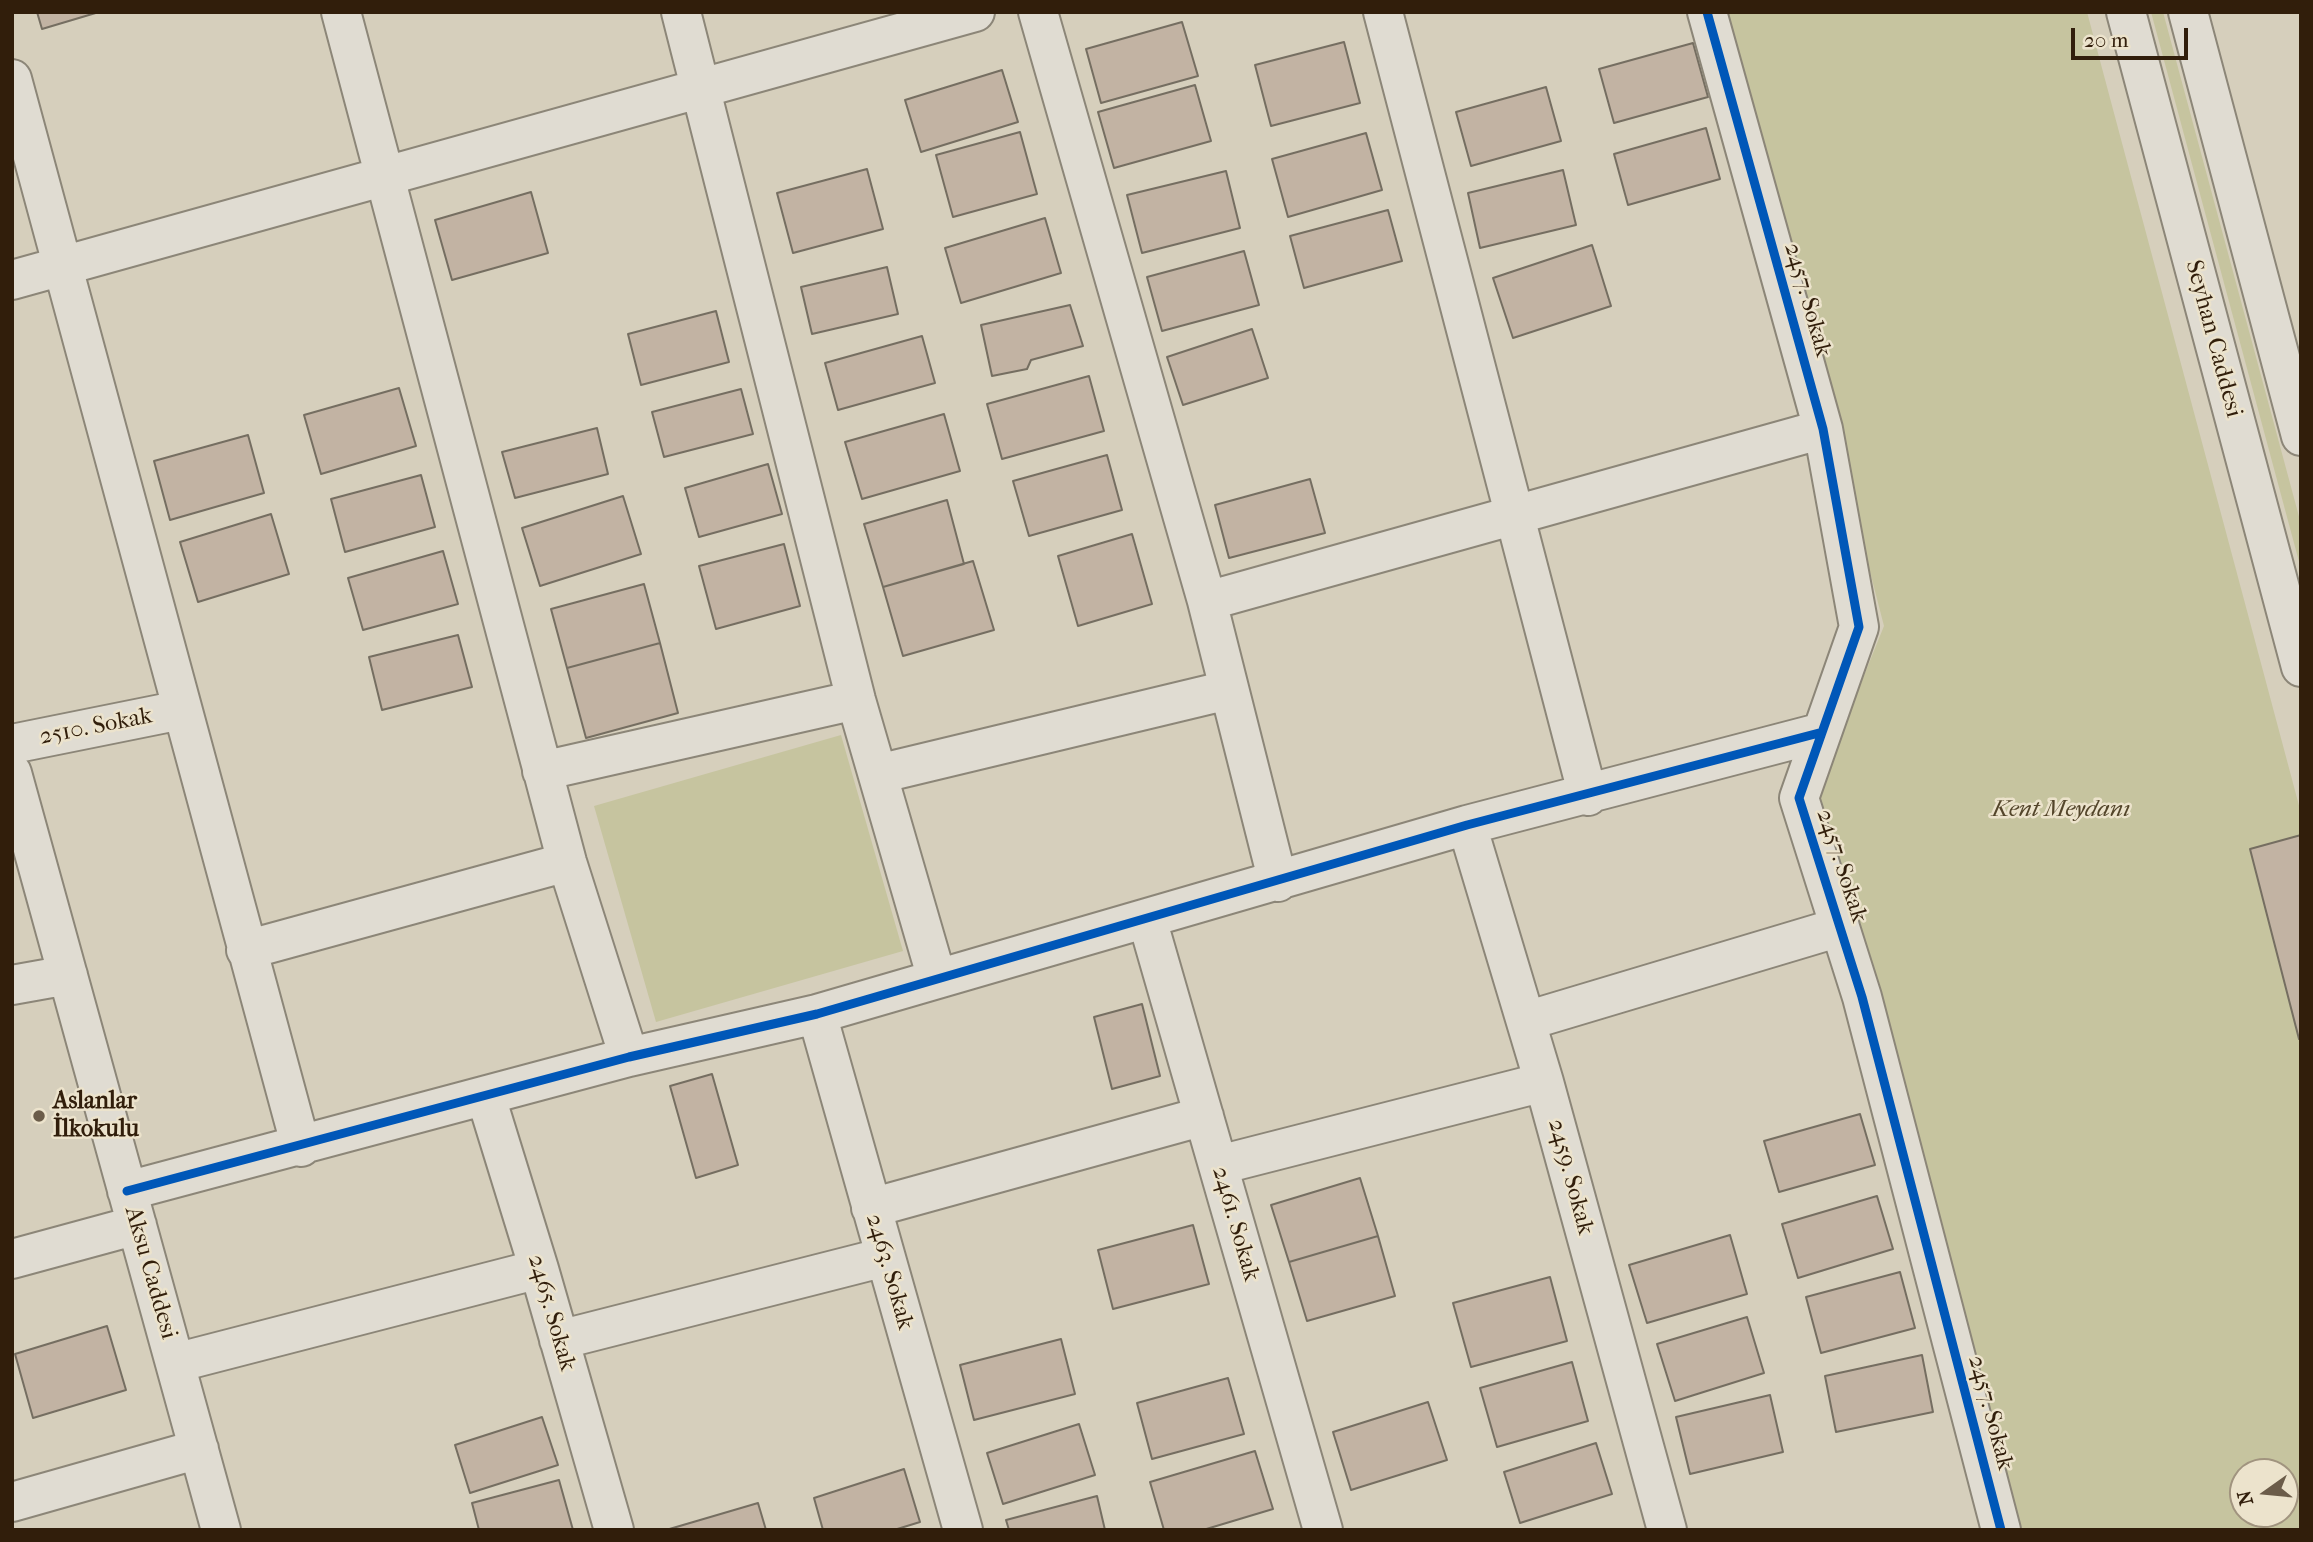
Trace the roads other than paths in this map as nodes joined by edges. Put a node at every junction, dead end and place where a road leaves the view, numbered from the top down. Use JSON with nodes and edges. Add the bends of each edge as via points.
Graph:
{"nodes":[{"id":1,"x":341,"y":12,"type":"edge"},
{"id":2,"x":681,"y":12,"type":"edge"},
{"id":3,"x":975,"y":12,"type":"edge"},
{"id":4,"x":1038,"y":12,"type":"edge"},
{"id":5,"x":1383,"y":12,"type":"edge"},
{"id":6,"x":1707,"y":12,"type":"edge"},
{"id":7,"x":2126,"y":12,"type":"edge"},
{"id":8,"x":2188,"y":12,"type":"edge"},
{"id":9,"x":12,"y":79,"type":"edge"},
{"id":10,"x":701,"y":88,"type":"junction"},
{"id":11,"x":383,"y":176,"type":"junction"},
{"id":12,"x":62,"y":269,"type":"junction"},
{"id":13,"x":12,"y":280,"type":"edge"},
{"id":14,"x":1823,"y":429,"type":"junction"},
{"id":15,"x":2301,"y":436,"type":"edge"},
{"id":16,"x":1515,"y":516,"type":"junction"},
{"id":17,"x":1207,"y":601,"type":"junction"},
{"id":18,"x":2301,"y":667,"type":"edge"},
{"id":19,"x":1228,"y":690,"type":"junction"},
{"id":20,"x":856,"y":700,"type":"junction"},
{"id":21,"x":181,"y":709,"type":"junction"},
{"id":22,"x":1819,"y":733,"type":"junction"},
{"id":23,"x":12,"y":744,"type":"edge"},
{"id":24,"x":542,"y":771,"type":"junction"},
{"id":25,"x":12,"y":773,"type":"edge"},
{"id":26,"x":878,"y":774,"type":"junction"},
{"id":27,"x":1588,"y":796,"type":"junction"},
{"id":28,"x":1467,"y":825,"type":"junction"},
{"id":29,"x":567,"y":862,"type":"junction"},
{"id":30,"x":1278,"y":882,"type":"junction"},
{"id":31,"x":1147,"y":919,"type":"junction"},
{"id":32,"x":1840,"y":927,"type":"junction"},
{"id":33,"x":246,"y":950,"type":"junction"},
{"id":34,"x":68,"y":975,"type":"junction"},
{"id":35,"x":937,"y":979,"type":"junction"},
{"id":36,"x":12,"y":985,"type":"edge"},
{"id":37,"x":817,"y":1014,"type":"junction"},
{"id":38,"x":1526,"y":1021,"type":"junction"},
{"id":39,"x":629,"y":1057,"type":"junction"},
{"id":40,"x":1544,"y":1082,"type":"junction"},
{"id":41,"x":486,"y":1097,"type":"junction"},
{"id":42,"x":1204,"y":1116,"type":"junction"},
{"id":43,"x":301,"y":1147,"type":"junction"},
{"id":44,"x":1219,"y":1165,"type":"junction"},
{"id":45,"x":132,"y":1208,"type":"junction"},
{"id":46,"x":871,"y":1208,"type":"junction"},
{"id":47,"x":885,"y":1257,"type":"junction"},
{"id":48,"x":12,"y":1259,"type":"edge"},
{"id":49,"x":539,"y":1269,"type":"junction"},
{"id":50,"x":559,"y":1340,"type":"junction"},
{"id":51,"x":175,"y":1363,"type":"junction"},
{"id":52,"x":199,"y":1449,"type":"junction"},
{"id":53,"x":12,"y":1502,"type":"edge"},
{"id":54,"x":222,"y":1530,"type":"edge"},
{"id":55,"x":614,"y":1530,"type":"edge"},
{"id":56,"x":963,"y":1530,"type":"edge"},
{"id":57,"x":1323,"y":1530,"type":"edge"},
{"id":58,"x":1667,"y":1530,"type":"edge"},
{"id":59,"x":2001,"y":1530,"type":"edge"}],
"edges":[{"from":1,"to":11,"type":"street"},
{"from":2,"to":10,"type":"street"},
{"from":3,"to":10,"type":"street"},
{"from":4,"to":17,"type":"street"},
{"from":5,"to":16,"type":"street"},
{"from":6,"to":14,"type":"street","name":"2457. Sokak"},
{"from":7,"to":18,"type":"street","name":"Seyhan Caddesi"},
{"from":8,"to":15,"type":"street"},
{"from":9,"to":12,"type":"street"},
{"from":10,"to":11,"type":"street"},
{"from":10,"to":20,"type":"street"},
{"from":11,"to":12,"type":"street"},
{"from":11,"to":24,"type":"street"},
{"from":12,"to":13,"type":"street"},
{"from":12,"to":21,"type":"street"},
{"from":14,"to":16,"type":"street"},
{"from":14,"to":22,"type":"street","name":"2457. Sokak","via":[[1859,627]]},
{"from":16,"to":17,"type":"street"},
{"from":16,"to":27,"type":"street"},
{"from":17,"to":19,"type":"street"},
{"from":19,"to":26,"type":"street"},
{"from":19,"to":30,"type":"street"},
{"from":20,"to":24,"type":"street"},
{"from":20,"to":26,"type":"street"},
{"from":21,"to":23,"type":"street","name":"2510. Sokak"},
{"from":21,"to":33,"type":"street"},
{"from":22,"to":27,"type":"street"},
{"from":22,"to":32,"type":"street","name":"2457. Sokak","via":[[1799,798]]},
{"from":24,"to":29,"type":"street"},
{"from":25,"to":34,"type":"street","name":"Aksu Caddesi"},
{"from":26,"to":35,"type":"street"},
{"from":27,"to":28,"type":"street"},
{"from":28,"to":30,"type":"street"},
{"from":28,"to":38,"type":"street","name":"2459. Sokak"},
{"from":29,"to":33,"type":"street"},
{"from":29,"to":39,"type":"street"},
{"from":30,"to":31,"type":"street"},
{"from":31,"to":35,"type":"street"},
{"from":31,"to":42,"type":"street","name":"2461. Sokak"},
{"from":32,"to":38,"type":"street"},
{"from":32,"to":59,"type":"street","name":"2457. Sokak"},
{"from":33,"to":43,"type":"street"},
{"from":34,"to":36,"type":"street"},
{"from":34,"to":45,"type":"street","name":"Aksu Caddesi"},
{"from":35,"to":37,"type":"street"},
{"from":37,"to":39,"type":"street"},
{"from":37,"to":46,"type":"street","name":"2463. Sokak"},
{"from":38,"to":40,"type":"street","name":"2459. Sokak"},
{"from":39,"to":41,"type":"street"},
{"from":40,"to":44,"type":"street"},
{"from":40,"to":58,"type":"street","name":"2459. Sokak"},
{"from":41,"to":43,"type":"street"},
{"from":41,"to":49,"type":"street","name":"2465. Sokak"},
{"from":42,"to":44,"type":"street","name":"2461. Sokak"},
{"from":42,"to":46,"type":"street"},
{"from":43,"to":45,"type":"street"},
{"from":44,"to":57,"type":"street","name":"2461. Sokak"},
{"from":45,"to":48,"type":"street"},
{"from":45,"to":51,"type":"street","name":"Aksu Caddesi"},
{"from":46,"to":47,"type":"street","name":"2463. Sokak"},
{"from":47,"to":50,"type":"street"},
{"from":47,"to":56,"type":"street","name":"2463. Sokak"},
{"from":49,"to":50,"type":"street","name":"2465. Sokak"},
{"from":49,"to":51,"type":"street"},
{"from":50,"to":55,"type":"street","name":"2465. Sokak"},
{"from":51,"to":52,"type":"street","name":"Aksu Caddesi"},
{"from":52,"to":53,"type":"street"},
{"from":52,"to":54,"type":"street","name":"Aksu Caddesi"}]}
